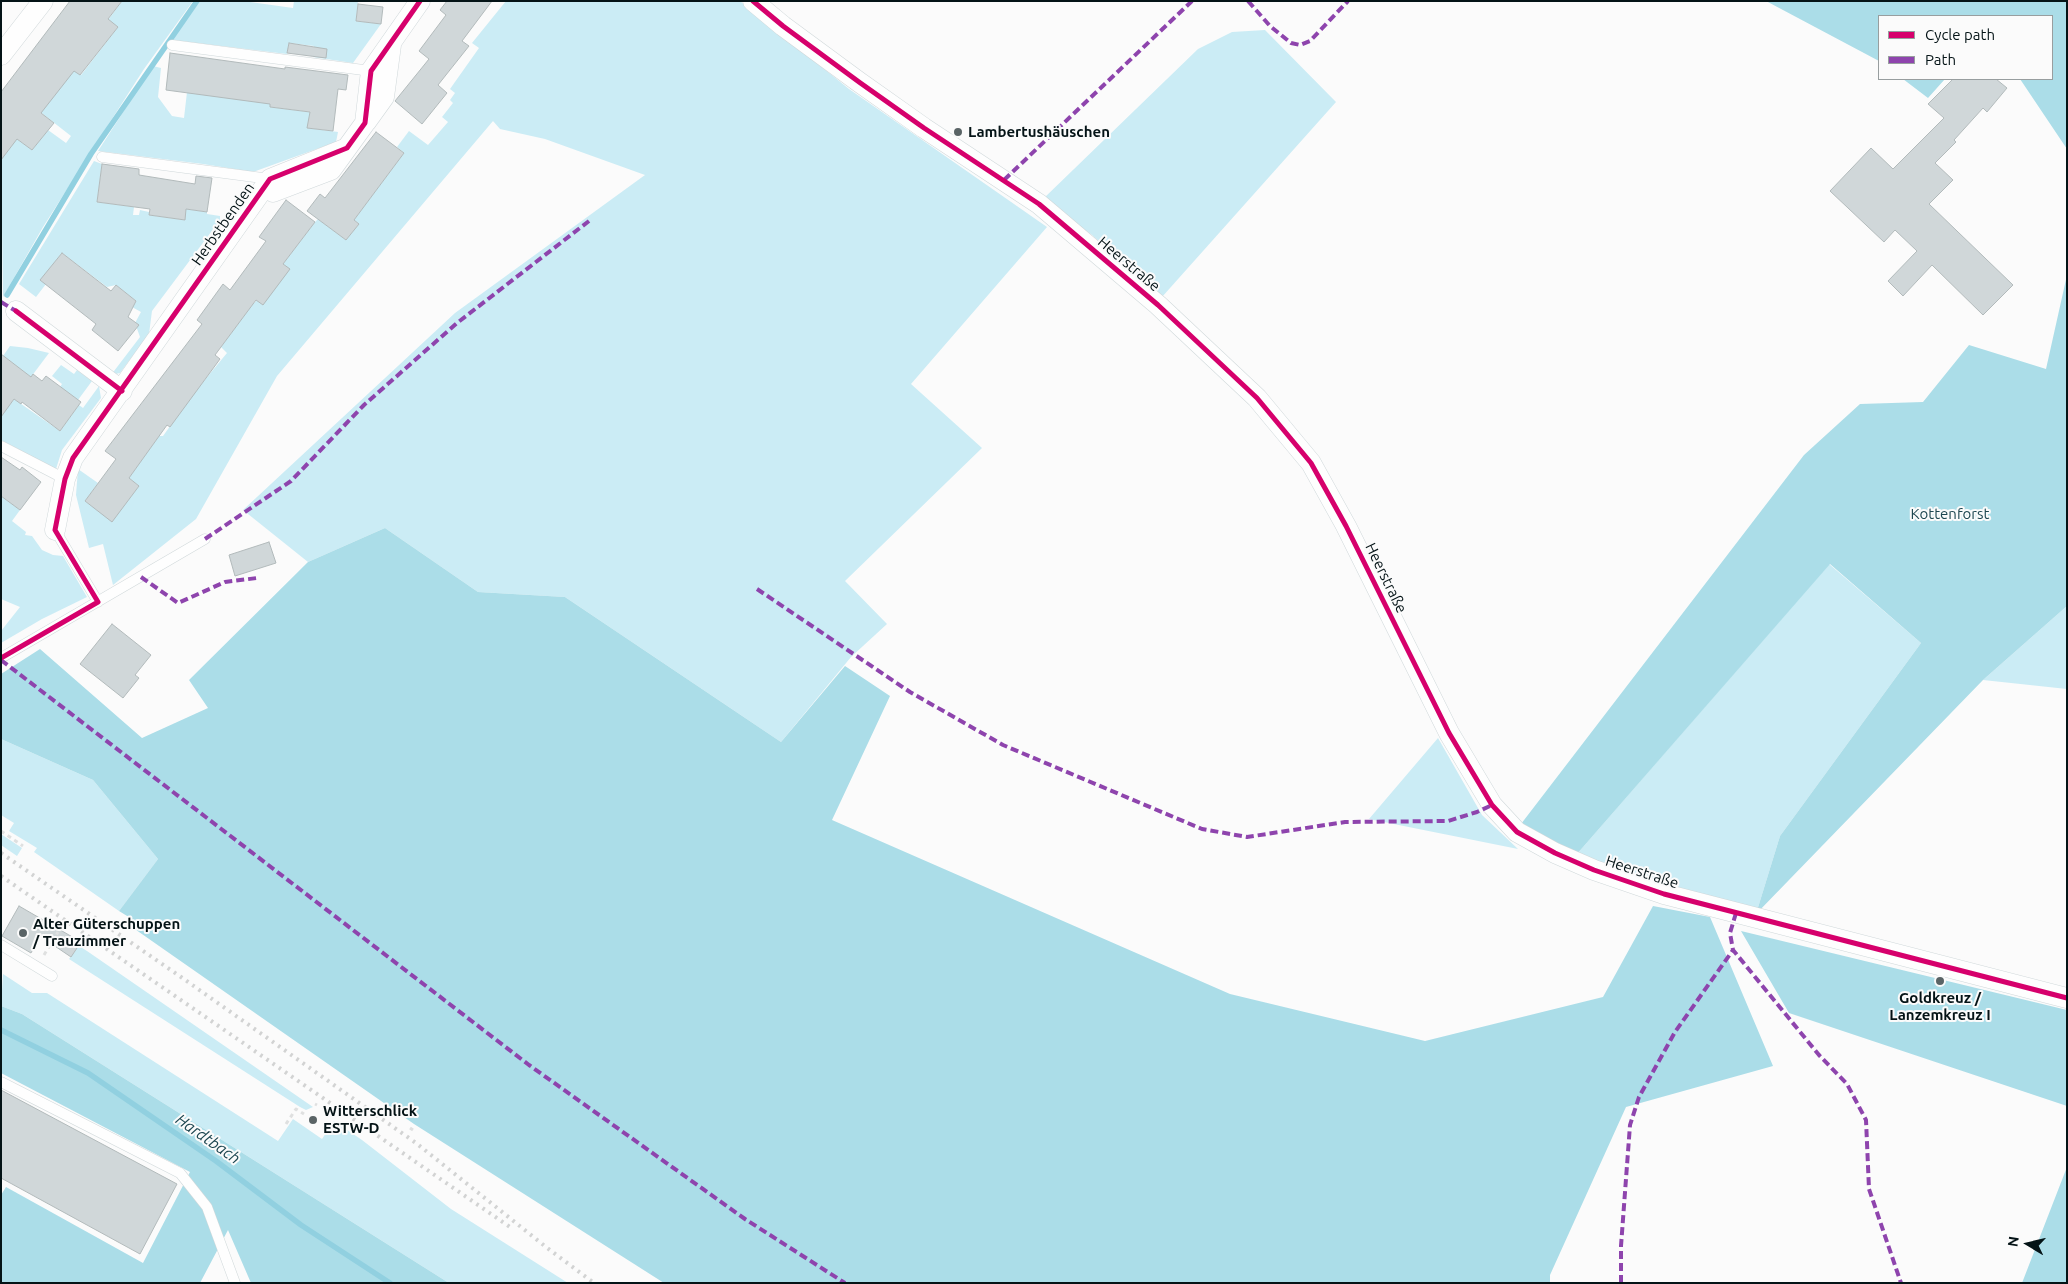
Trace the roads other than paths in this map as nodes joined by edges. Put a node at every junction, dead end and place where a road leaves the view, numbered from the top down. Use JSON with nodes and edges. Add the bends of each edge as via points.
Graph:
{"nodes":[{"id":1,"x":43,"y":1,"type":"edge"},
{"id":2,"x":420,"y":1,"type":"edge"},
{"id":3,"x":753,"y":1,"type":"edge"},
{"id":4,"x":391,"y":43,"type":"junction"},
{"id":5,"x":172,"y":45,"type":"dead end"},
{"id":6,"x":1,"y":55,"type":"edge"},
{"id":7,"x":371,"y":71,"type":"junction"},
{"id":8,"x":365,"y":123,"type":"junction"},
{"id":9,"x":347,"y":148,"type":"junction"},
{"id":10,"x":102,"y":157,"type":"dead end"},
{"id":11,"x":270,"y":179,"type":"junction"},
{"id":12,"x":255,"y":199,"type":"junction"},
{"id":13,"x":16,"y":311,"type":"dead end"},
{"id":14,"x":122,"y":391,"type":"junction"},
{"id":15,"x":1,"y":446,"type":"edge"},
{"id":16,"x":66,"y":479,"type":"junction"},
{"id":17,"x":55,"y":530,"type":"joint"},
{"id":18,"x":205,"y":539,"type":"dead end"},
{"id":19,"x":98,"y":602,"type":"junction"},
{"id":20,"x":1,"y":658,"type":"edge"},
{"id":21,"x":1,"y":945,"type":"edge"},
{"id":22,"x":52,"y":976,"type":"dead end"},
{"id":23,"x":2067,"y":998,"type":"edge"},
{"id":24,"x":1,"y":1082,"type":"edge"},
{"id":25,"x":235,"y":1283,"type":"edge"}],
"edges":[{"from":1,"to":6,"type":"street"},
{"from":2,"to":4,"type":"street","name":"Herbstbenden"},
{"from":3,"to":23,"type":"street","name":"Heerstraße","via":[[875,94],[1039,204],[1158,305],[1257,398],[1311,463],[1449,733],[1492,805],[1517,832],[1594,870],[1664,894]]},
{"from":4,"to":7,"type":"street","name":"Herbstbenden"},
{"from":4,"to":8,"type":"street","name":"Herbstbenden","via":[[384,97]]},
{"from":5,"to":7,"type":"lane"},
{"from":7,"to":8,"type":"street","name":"Herbstbenden"},
{"from":8,"to":9,"type":"street","name":"Herbstbenden"},
{"from":9,"to":11,"type":"street","name":"Herbstbenden"},
{"from":9,"to":12,"type":"street","name":"Herbstbenden","via":[[331,170]]},
{"from":10,"to":11,"type":"lane"},
{"from":11,"to":12,"type":"street","name":"Herbstbenden"},
{"from":12,"to":14,"type":"street","name":"Herbstbenden"},
{"from":13,"to":14,"type":"street"},
{"from":14,"to":16,"type":"street","name":"Herbstbenden","via":[[73,458]]},
{"from":15,"to":16,"type":"lane"},
{"from":16,"to":17,"type":"street","name":"Herbstbenden"},
{"from":17,"to":19,"type":"lane","name":"Herbstbenden"},
{"from":18,"to":19,"type":"lane"},
{"from":19,"to":20,"type":"lane"},
{"from":21,"to":22,"type":"lane"},
{"from":24,"to":25,"type":"lane","via":[[180,1173],[207,1208]]}]}
